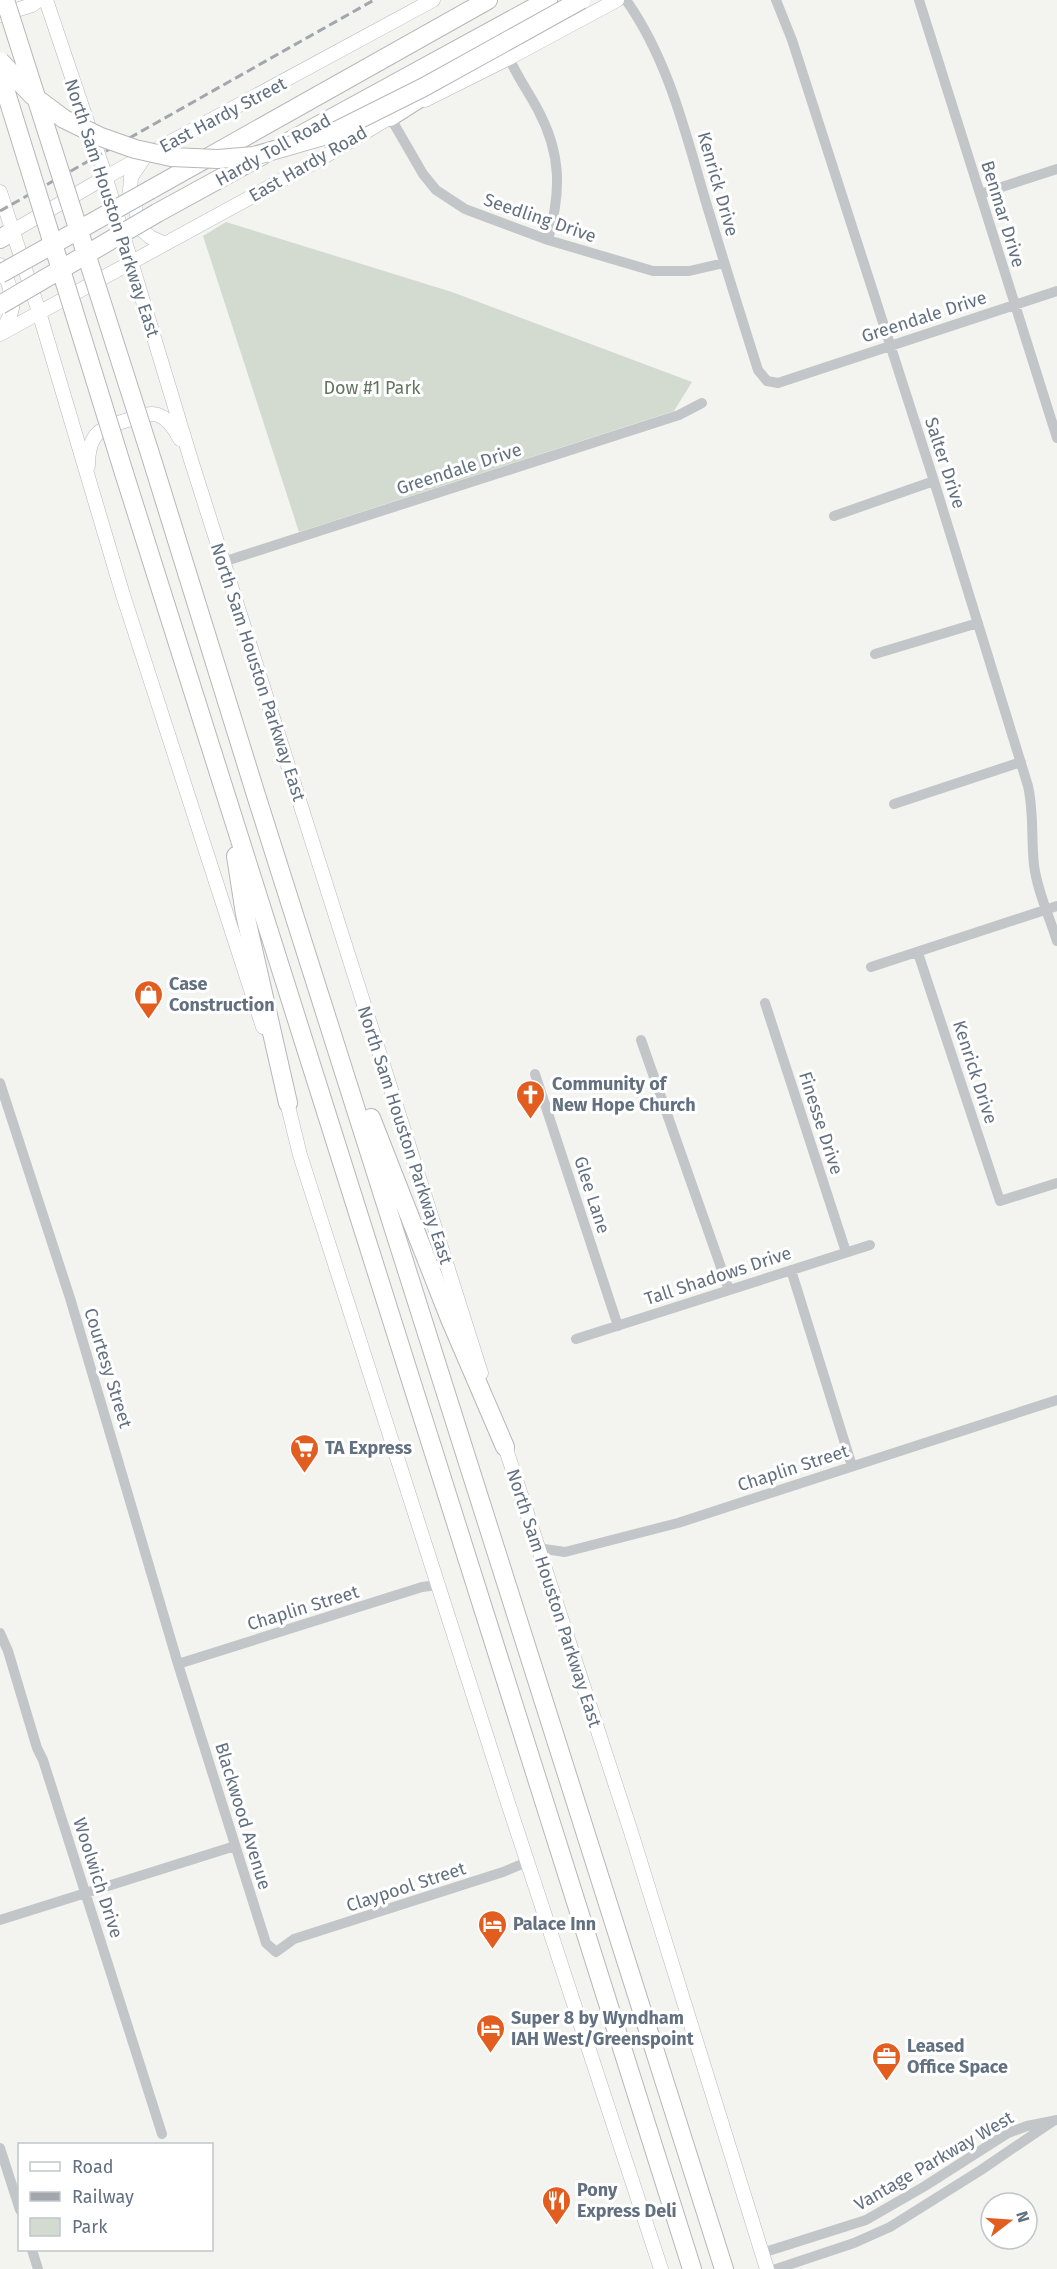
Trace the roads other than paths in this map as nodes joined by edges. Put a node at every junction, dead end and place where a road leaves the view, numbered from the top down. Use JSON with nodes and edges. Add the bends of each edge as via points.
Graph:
{"nodes":[{"id":1,"x":5,"y":0,"type":"edge"},
{"id":2,"x":39,"y":0,"type":"edge"},
{"id":3,"x":46,"y":0,"type":"edge"},
{"id":4,"x":433,"y":0,"type":"edge"},
{"id":5,"x":488,"y":0,"type":"edge"},
{"id":6,"x":548,"y":0,"type":"edge"},
{"id":7,"x":563,"y":0,"type":"edge"},
{"id":8,"x":581,"y":0,"type":"edge"},
{"id":9,"x":617,"y":0,"type":"edge"},
{"id":10,"x":626,"y":0,"type":"edge"},
{"id":11,"x":776,"y":0,"type":"edge"},
{"id":12,"x":919,"y":0,"type":"edge"},
{"id":13,"x":0,"y":15,"type":"edge"},
{"id":14,"x":509,"y":58,"type":"junction"},
{"id":15,"x":0,"y":61,"type":"edge"},
{"id":16,"x":0,"y":73,"type":"edge"},
{"id":17,"x":390,"y":117,"type":"junction"},
{"id":18,"x":144,"y":157,"type":"junction"},
{"id":19,"x":1057,"y":169,"type":"edge"},
{"id":20,"x":104,"y":178,"type":"junction"},
{"id":21,"x":0,"y":192,"type":"edge"},
{"id":22,"x":980,"y":194,"type":"junction"},
{"id":23,"x":6,"y":235,"type":"edge"},
{"id":24,"x":548,"y":240,"type":"junction"},
{"id":25,"x":165,"y":244,"type":"junction"},
{"id":26,"x":130,"y":262,"type":"junction"},
{"id":27,"x":724,"y":264,"type":"junction"},
{"id":28,"x":0,"y":265,"type":"edge"},
{"id":29,"x":0,"y":274,"type":"edge"},
{"id":30,"x":1057,"y":291,"type":"edge"},
{"id":31,"x":0,"y":305,"type":"edge"},
{"id":32,"x":1014,"y":305,"type":"junction"},
{"id":33,"x":39,"y":312,"type":"junction"},
{"id":34,"x":0,"y":333,"type":"edge"},
{"id":35,"x":889,"y":345,"type":"junction"},
{"id":36,"x":767,"y":381,"type":"joint"},
{"id":37,"x":702,"y":403,"type":"dead end"},
{"id":38,"x":1057,"y":438,"type":"edge"},
{"id":39,"x":191,"y":460,"type":"junction"},
{"id":40,"x":87,"y":476,"type":"junction"},
{"id":41,"x":934,"y":482,"type":"junction"},
{"id":42,"x":834,"y":516,"type":"dead end"},
{"id":43,"x":223,"y":562,"type":"junction"},
{"id":44,"x":978,"y":623,"type":"junction"},
{"id":45,"x":875,"y":654,"type":"dead end"},
{"id":46,"x":1021,"y":762,"type":"junction"},
{"id":47,"x":256,"y":795,"type":"junction"},
{"id":48,"x":228,"y":801,"type":"junction"},
{"id":49,"x":894,"y":804,"type":"dead end"},
{"id":50,"x":1052,"y":908,"type":"edge"},
{"id":51,"x":1057,"y":941,"type":"edge"},
{"id":52,"x":918,"y":952,"type":"junction"},
{"id":53,"x":871,"y":966,"type":"dead end"},
{"id":54,"x":765,"y":1003,"type":"dead end"},
{"id":55,"x":641,"y":1040,"type":"dead end"},
{"id":56,"x":535,"y":1074,"type":"dead end"},
{"id":57,"x":0,"y":1083,"type":"edge"},
{"id":58,"x":288,"y":1103,"type":"junction"},
{"id":59,"x":1057,"y":1183,"type":"edge"},
{"id":60,"x":870,"y":1245,"type":"dead end"},
{"id":61,"x":846,"y":1252,"type":"junction"},
{"id":62,"x":791,"y":1270,"type":"junction"},
{"id":63,"x":729,"y":1290,"type":"junction"},
{"id":64,"x":618,"y":1326,"type":"junction"},
{"id":65,"x":576,"y":1340,"type":"dead end"},
{"id":66,"x":1057,"y":1400,"type":"edge"},
{"id":67,"x":505,"y":1447,"type":"junction"},
{"id":68,"x":852,"y":1466,"type":"junction"},
{"id":69,"x":537,"y":1548,"type":"junction"},
{"id":70,"x":438,"y":1585,"type":"junction"},
{"id":71,"x":0,"y":1633,"type":"edge"},
{"id":72,"x":178,"y":1664,"type":"junction"},
{"id":73,"x":235,"y":1846,"type":"junction"},
{"id":74,"x":527,"y":1862,"type":"junction"},
{"id":75,"x":85,"y":1892,"type":"junction"},
{"id":76,"x":0,"y":1920,"type":"edge"},
{"id":77,"x":294,"y":1939,"type":"joint"},
{"id":78,"x":1055,"y":2121,"type":"edge"},
{"id":79,"x":162,"y":2134,"type":"dead end"},
{"id":80,"x":0,"y":2148,"type":"edge"},
{"id":81,"x":18,"y":2204,"type":"edge"},
{"id":82,"x":32,"y":2251,"type":"edge"},
{"id":83,"x":762,"y":2253,"type":"junction"},
{"id":84,"x":38,"y":2269,"type":"edge"},
{"id":85,"x":661,"y":2269,"type":"edge"},
{"id":86,"x":692,"y":2269,"type":"edge"},
{"id":87,"x":724,"y":2269,"type":"edge"},
{"id":88,"x":767,"y":2269,"type":"edge"},
{"id":89,"x":776,"y":2269,"type":"edge"}],
"edges":[{"from":1,"to":47,"type":"highway","name":"North Sam Houston Parkway East","bridge":true},
{"from":2,"to":13,"type":"main road","via":[[32,6]]},
{"from":3,"to":20,"type":"main road","name":"North Sam Houston Parkway East"},
{"from":4,"to":18,"type":"main road","name":"East Hardy Street"},
{"from":5,"to":29,"type":"highway","name":"Hardy Toll Road","bridge":true},
{"from":6,"to":31,"type":"highway","name":"Hardy Toll Road","bridge":true,"via":[[157,213]]},
{"from":7,"to":17,"type":"highway","via":[[480,60]]},
{"from":8,"to":15,"type":"highway","bridge":true,"via":[[330,134],[254,156],[171,157],[101,137],[64,120],[32,95]]},
{"from":9,"to":14,"type":"main road","name":"East Hardy Road"},
{"from":10,"to":27,"type":"street","name":"Kenrick Drive","via":[[642,22],[665,72]]},
{"from":11,"to":35,"type":"street","name":"Salter Drive"},
{"from":12,"to":22,"type":"street","name":"Benmar Drive"},
{"from":14,"to":17,"type":"main road","name":"East Hardy Road"},
{"from":14,"to":24,"type":"street","via":[[539,112],[555,156],[557,200]]},
{"from":16,"to":48,"type":"highway","bridge":true},
{"from":17,"to":24,"type":"street","name":"Seedling Drive","via":[[414,162],[442,195],[465,209]]},
{"from":17,"to":25,"type":"main road","name":"East Hardy Road"},
{"from":18,"to":20,"type":"main road","name":"East Hardy Street"},
{"from":18,"to":25,"type":"main road","via":[[130,177],[130,191],[141,229]]},
{"from":19,"to":22,"type":"street"},
{"from":20,"to":23,"type":"main road","name":"East Hardy Street"},
{"from":20,"to":26,"type":"main road","name":"North Sam Houston Parkway East"},
{"from":21,"to":23,"type":"main road"},
{"from":22,"to":32,"type":"street","name":"Benmar Drive"},
{"from":23,"to":33,"type":"main road"},
{"from":24,"to":27,"type":"street","name":"Seedling Drive","via":[[652,271],[689,271]]},
{"from":25,"to":26,"type":"main road","name":"East Hardy Road"},
{"from":26,"to":33,"type":"main road","name":"East Hardy Road"},
{"from":26,"to":39,"type":"main road","name":"North Sam Houston Parkway East"},
{"from":27,"to":36,"type":"street","name":"Kenrick Drive","via":[[758,370]]},
{"from":28,"to":34,"type":"main road","via":[[13,298],[13,312]]},
{"from":30,"to":32,"type":"street","name":"Greendale Drive"},
{"from":32,"to":35,"type":"street","name":"Greendale Drive"},
{"from":32,"to":38,"type":"street","name":"Benmar Drive"},
{"from":33,"to":34,"type":"main road","name":"East Hardy Road"},
{"from":33,"to":40,"type":"main road"},
{"from":35,"to":36,"type":"street","name":"Greendale Drive","via":[[778,383]]},
{"from":35,"to":41,"type":"street","name":"Salter Drive"},
{"from":37,"to":43,"type":"street","name":"Greendale Drive","via":[[680,415]]},
{"from":39,"to":40,"type":"main road","via":[[174,427],[151,413],[103,428],[92,440]]},
{"from":39,"to":43,"type":"main road","name":"North Sam Houston Parkway East"},
{"from":40,"to":58,"type":"main road"},
{"from":41,"to":42,"type":"street"},
{"from":41,"to":44,"type":"street","name":"Salter Drive"},
{"from":43,"to":67,"type":"main road","name":"North Sam Houston Parkway East"},
{"from":44,"to":45,"type":"street"},
{"from":44,"to":46,"type":"street","name":"Salter Drive"},
{"from":46,"to":49,"type":"street"},
{"from":46,"to":50,"type":"street","name":"Salter Drive","via":[[1032,804],[1035,873]]},
{"from":47,"to":67,"type":"highway","via":[[379,1139]]},
{"from":47,"to":87,"type":"highway","name":"North Sam Houston Parkway East"},
{"from":48,"to":58,"type":"highway","via":[[245,914]]},
{"from":48,"to":86,"type":"highway"},
{"from":50,"to":51,"type":"street","name":"Salter Drive"},
{"from":50,"to":52,"type":"street"},
{"from":52,"to":53,"type":"street"},
{"from":52,"to":59,"type":"street","name":"Kenrick Drive","via":[[1000,1202]]},
{"from":54,"to":61,"type":"street","name":"Finesse Drive"},
{"from":55,"to":63,"type":"street"},
{"from":56,"to":64,"type":"street","name":"Glee Lane"},
{"from":57,"to":72,"type":"street","name":"Courtesy Street","via":[[70,1298]]},
{"from":58,"to":70,"type":"main road","via":[[300,1155]]},
{"from":60,"to":61,"type":"street","name":"Tall Shadows Drive"},
{"from":61,"to":62,"type":"street","name":"Tall Shadows Drive"},
{"from":62,"to":63,"type":"street","name":"Tall Shadows Drive"},
{"from":62,"to":68,"type":"street"},
{"from":63,"to":64,"type":"street","name":"Tall Shadows Drive"},
{"from":64,"to":65,"type":"street","name":"Tall Shadows Drive"},
{"from":66,"to":68,"type":"street","name":"Chaplin Street"},
{"from":67,"to":69,"type":"main road","name":"North Sam Houston Parkway East"},
{"from":68,"to":69,"type":"street","name":"Chaplin Street","via":[[666,1526],[565,1552]]},
{"from":69,"to":83,"type":"main road","name":"North Sam Houston Parkway East","via":[[631,1832]]},
{"from":70,"to":72,"type":"street","name":"Chaplin Street"},
{"from":70,"to":74,"type":"main road"},
{"from":71,"to":75,"type":"street","name":"Woolwich Drive"},
{"from":72,"to":73,"type":"street","name":"Blackwood Avenue"},
{"from":73,"to":75,"type":"street"},
{"from":73,"to":77,"type":"street","name":"Blackwood Avenue","via":[[266,1943],[276,1952]]},
{"from":74,"to":77,"type":"street","name":"Claypool Street"},
{"from":74,"to":85,"type":"main road"},
{"from":75,"to":76,"type":"street"},
{"from":75,"to":79,"type":"street","name":"Woolwich Drive"},
{"from":78,"to":83,"type":"street","name":"Vantage Parkway West","via":[[1008,2133],[866,2220]]},
{"from":78,"to":89,"type":"street","name":"Vantage Parkway West","via":[[890,2227]]},
{"from":80,"to":81,"type":"street"},
{"from":82,"to":84,"type":"street"},
{"from":83,"to":88,"type":"main road","name":"North Sam Houston Parkway East"}]}
